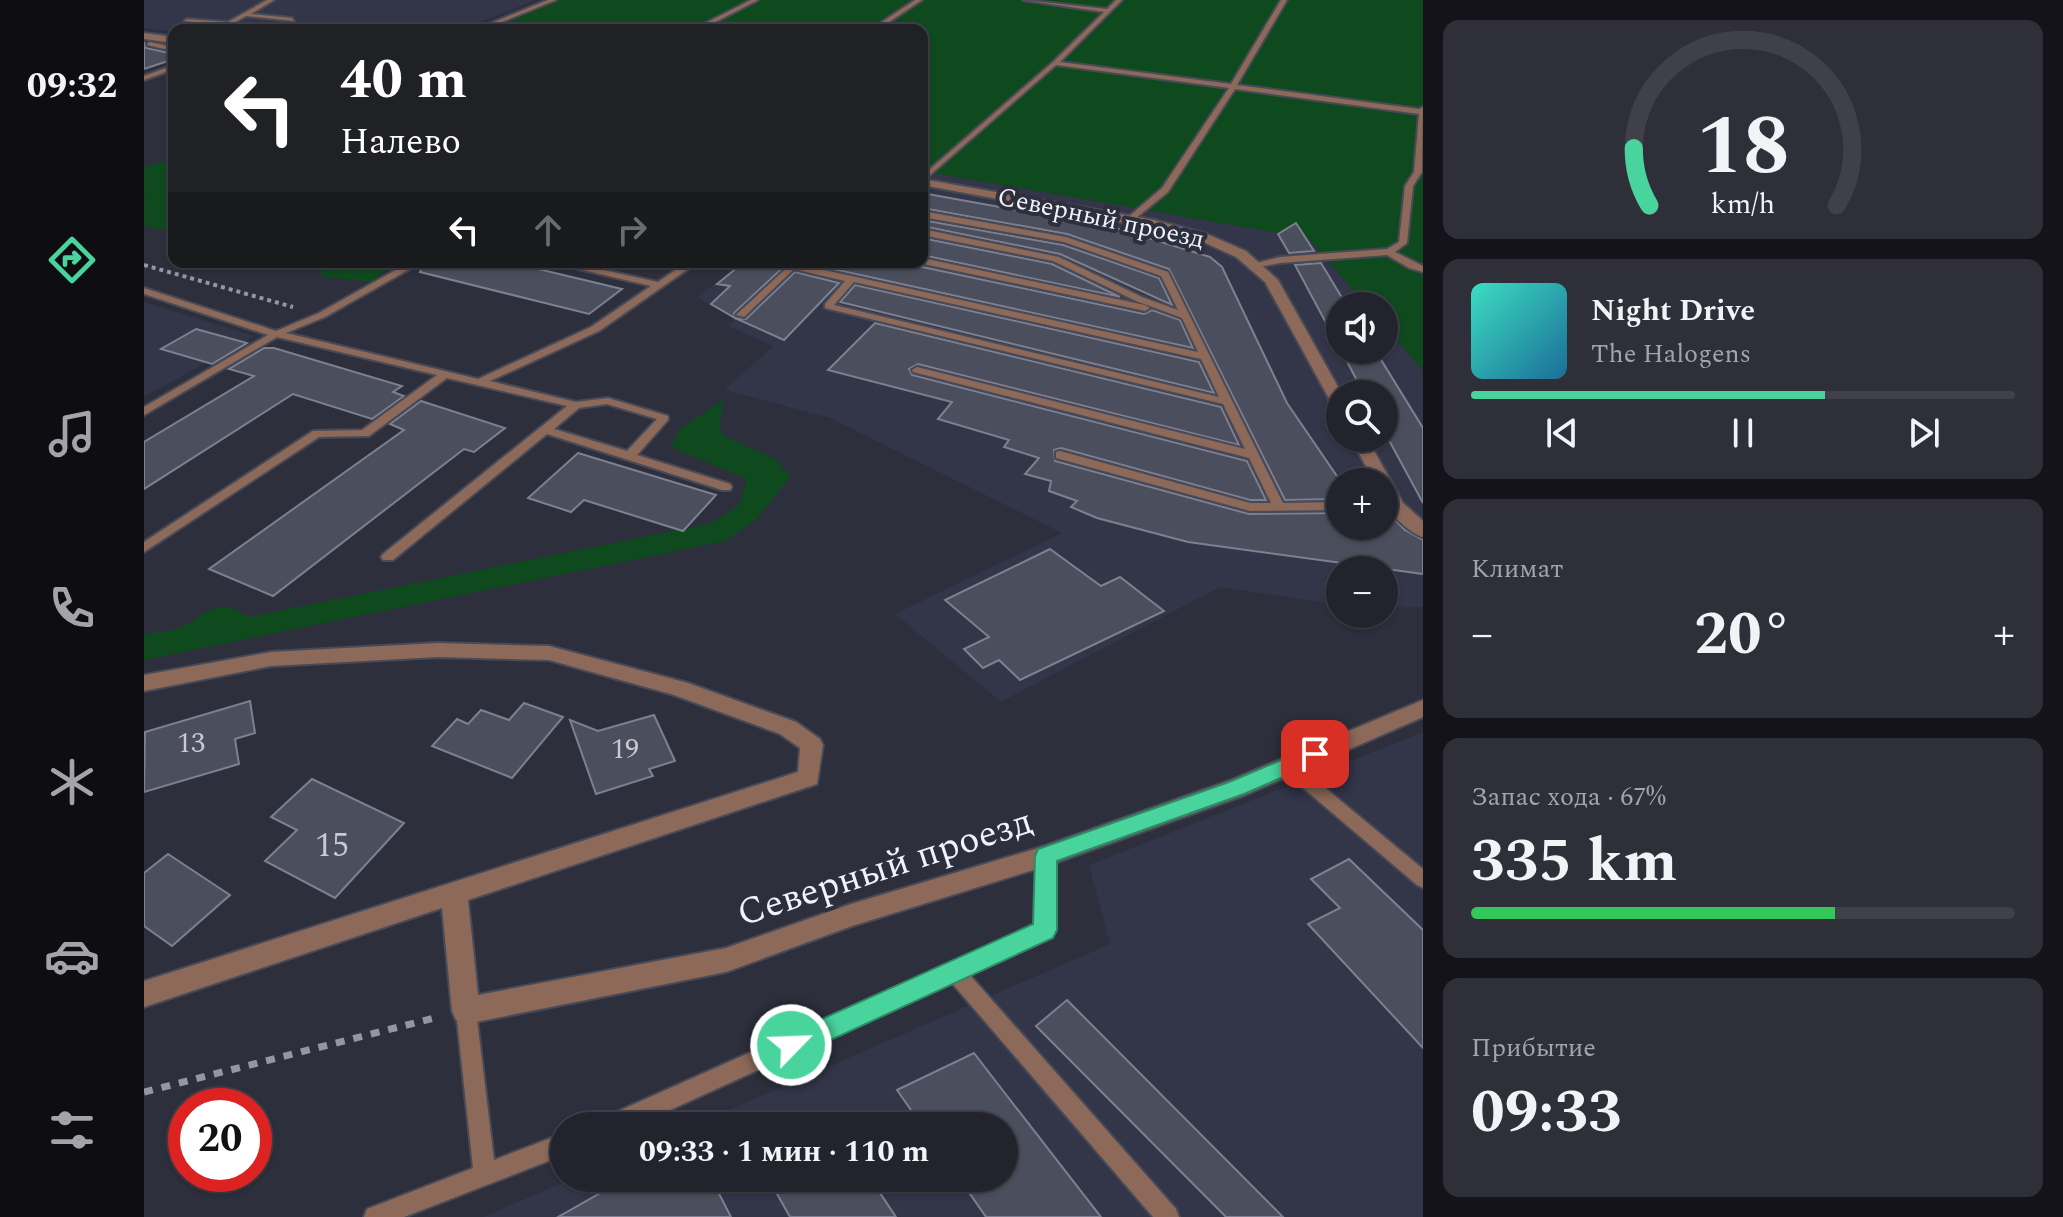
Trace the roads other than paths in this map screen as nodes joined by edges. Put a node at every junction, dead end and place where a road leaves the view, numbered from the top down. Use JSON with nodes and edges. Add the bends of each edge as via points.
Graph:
{"nodes":[{"id":1,"x":271,"y":0,"type":"edge"},
{"id":2,"x":553,"y":0,"type":"edge"},
{"id":3,"x":755,"y":0,"type":"edge"},
{"id":4,"x":919,"y":0,"type":"edge"},
{"id":5,"x":1026,"y":0,"type":"edge"},
{"id":6,"x":1119,"y":0,"type":"edge"},
{"id":7,"x":1284,"y":0,"type":"edge"},
{"id":8,"x":1108,"y":11,"type":"junction"},
{"id":9,"x":247,"y":15,"type":"junction"},
{"id":10,"x":292,"y":20,"type":"dead end"},
{"id":11,"x":187,"y":21,"type":"dead end"},
{"id":12,"x":210,"y":24,"type":"edge"},
{"id":13,"x":236,"y":24,"type":"edge"},
{"id":14,"x":492,"y":24,"type":"edge"},
{"id":15,"x":707,"y":24,"type":"edge"},
{"id":16,"x":882,"y":24,"type":"edge"},
{"id":17,"x":168,"y":40,"type":"edge"},
{"id":18,"x":146,"y":42,"type":"edge"},
{"id":19,"x":168,"y":48,"type":"edge"},
{"id":20,"x":1055,"y":63,"type":"junction"},
{"id":21,"x":168,"y":69,"type":"edge"},
{"id":22,"x":144,"y":78,"type":"edge"},
{"id":23,"x":1233,"y":87,"type":"junction"},
{"id":24,"x":1423,"y":111,"type":"edge"},
{"id":25,"x":928,"y":176,"type":"edge"},
{"id":26,"x":928,"y":182,"type":"edge"},
{"id":27,"x":928,"y":215,"type":"edge"},
{"id":28,"x":1130,"y":220,"type":"junction"},
{"id":29,"x":928,"y":233,"type":"edge"},
{"id":30,"x":1389,"y":252,"type":"junction"},
{"id":31,"x":928,"y":262,"type":"edge"},
{"id":32,"x":1254,"y":265,"type":"junction"},
{"id":33,"x":406,"y":268,"type":"edge"},
{"id":34,"x":581,"y":268,"type":"edge"},
{"id":35,"x":684,"y":268,"type":"edge"},
{"id":36,"x":790,"y":268,"type":"edge"},
{"id":37,"x":801,"y":268,"type":"edge"},
{"id":38,"x":1423,"y":269,"type":"edge"},
{"id":39,"x":852,"y":279,"type":"junction"},
{"id":40,"x":659,"y":285,"type":"junction"},
{"id":41,"x":144,"y":291,"type":"edge"},
{"id":42,"x":741,"y":315,"type":"dead end"},
{"id":43,"x":1185,"y":316,"type":"junction"},
{"id":44,"x":276,"y":334,"type":"junction"},
{"id":45,"x":1206,"y":357,"type":"junction"},
{"id":46,"x":917,"y":370,"type":"dead end"},
{"id":47,"x":445,"y":374,"type":"junction"},
{"id":48,"x":1327,"y":380,"type":"edge"},
{"id":49,"x":482,"y":381,"type":"junction"},
{"id":50,"x":1228,"y":402,"type":"junction"},
{"id":51,"x":576,"y":405,"type":"junction"},
{"id":52,"x":144,"y":412,"type":"edge"},
{"id":53,"x":546,"y":430,"type":"junction"},
{"id":54,"x":1060,"y":455,"type":"dead end"},
{"id":55,"x":1253,"y":455,"type":"junction"},
{"id":56,"x":629,"y":456,"type":"junction"},
{"id":57,"x":726,"y":487,"type":"dead end"},
{"id":58,"x":1326,"y":506,"type":"edge"},
{"id":59,"x":1279,"y":507,"type":"junction"},
{"id":60,"x":1398,"y":512,"type":"edge"},
{"id":61,"x":1423,"y":531,"type":"edge"},
{"id":62,"x":144,"y":548,"type":"edge"},
{"id":63,"x":388,"y":557,"type":"dead end"},
{"id":64,"x":144,"y":683,"type":"edge"},
{"id":65,"x":1423,"y":708,"type":"edge"},
{"id":66,"x":1288,"y":766,"type":"junction"},
{"id":67,"x":1046,"y":856,"type":"junction"},
{"id":68,"x":1423,"y":880,"type":"edge"},
{"id":69,"x":454,"y":894,"type":"junction"},
{"id":70,"x":954,"y":971,"type":"junction"},
{"id":71,"x":144,"y":994,"type":"edge"},
{"id":72,"x":466,"y":1011,"type":"junction"},
{"id":73,"x":642,"y":1112,"type":"edge"},
{"id":74,"x":550,"y":1149,"type":"edge"},
{"id":75,"x":485,"y":1175,"type":"junction"},
{"id":76,"x":375,"y":1217,"type":"edge"},
{"id":77,"x":1168,"y":1217,"type":"edge"}],
"edges":[{"from":1,"to":9,"type":"lane"},
{"from":2,"to":14,"type":"lane"},
{"from":3,"to":15,"type":"lane"},
{"from":4,"to":16,"type":"lane"},
{"from":5,"to":8,"type":"lane"},
{"from":6,"to":8,"type":"lane"},
{"from":7,"to":23,"type":"lane"},
{"from":8,"to":20,"type":"lane"},
{"from":9,"to":10,"type":"lane"},
{"from":9,"to":13,"type":"lane"},
{"from":11,"to":12,"type":"lane"},
{"from":17,"to":18,"type":"street"},
{"from":18,"to":19,"type":"lane"},
{"from":20,"to":23,"type":"lane"},
{"from":20,"to":25,"type":"lane"},
{"from":21,"to":22,"type":"lane"},
{"from":23,"to":24,"type":"lane"},
{"from":23,"to":28,"type":"lane","via":[[1165,190]]},
{"from":24,"to":30,"type":"lane","via":[[1418,172],[1409,186],[1403,243]]},
{"from":26,"to":28,"type":"street","name":"Северный проезд"},
{"from":27,"to":43,"type":"lane","via":[[1066,240],[1165,274]]},
{"from":28,"to":32,"type":"street","name":"Северный проезд","via":[[1203,237]]},
{"from":29,"to":43,"type":"lane","via":[[1056,259]]},
{"from":30,"to":32,"type":"lane"},
{"from":30,"to":38,"type":"lane"},
{"from":31,"to":43,"type":"lane"},
{"from":32,"to":48,"type":"street","name":"Северный проезд","via":[[1271,280]]},
{"from":33,"to":44,"type":"lane"},
{"from":34,"to":40,"type":"lane"},
{"from":35,"to":40,"type":"lane"},
{"from":36,"to":42,"type":"lane"},
{"from":37,"to":39,"type":"lane"},
{"from":39,"to":45,"type":"lane"},
{"from":39,"to":50,"type":"lane","via":[[828,306]]},
{"from":40,"to":49,"type":"lane","via":[[595,329]]},
{"from":41,"to":44,"type":"lane"},
{"from":43,"to":45,"type":"lane"},
{"from":44,"to":47,"type":"lane"},
{"from":44,"to":52,"type":"lane"},
{"from":45,"to":50,"type":"lane"},
{"from":46,"to":55,"type":"lane"},
{"from":47,"to":49,"type":"lane"},
{"from":47,"to":62,"type":"lane","via":[[365,434],[317,433]]},
{"from":49,"to":51,"type":"lane"},
{"from":50,"to":55,"type":"lane"},
{"from":51,"to":53,"type":"lane"},
{"from":51,"to":56,"type":"lane","via":[[608,401],[664,418]]},
{"from":53,"to":56,"type":"lane"},
{"from":53,"to":63,"type":"lane"},
{"from":54,"to":59,"type":"lane","via":[[1250,507]]},
{"from":55,"to":59,"type":"lane"},
{"from":56,"to":57,"type":"lane"},
{"from":58,"to":59,"type":"lane"},
{"from":60,"to":61,"type":"street"},
{"from":64,"to":69,"type":"street","via":[[271,659],[438,650],[549,653],[680,689],[788,728],[812,745],[809,778]]},
{"from":65,"to":66,"type":"street","name":"Северный проезд"},
{"from":66,"to":67,"type":"street","name":"Северный проезд"},
{"from":66,"to":68,"type":"lane"},
{"from":67,"to":70,"type":"lane","via":[[1045,930]]},
{"from":67,"to":72,"type":"street","name":"Северный проезд","via":[[851,915],[726,960]]},
{"from":69,"to":71,"type":"street"},
{"from":69,"to":72,"type":"street"},
{"from":70,"to":73,"type":"lane"},
{"from":70,"to":77,"type":"lane"},
{"from":72,"to":75,"type":"lane"},
{"from":74,"to":75,"type":"lane"},
{"from":75,"to":76,"type":"lane"}]}
